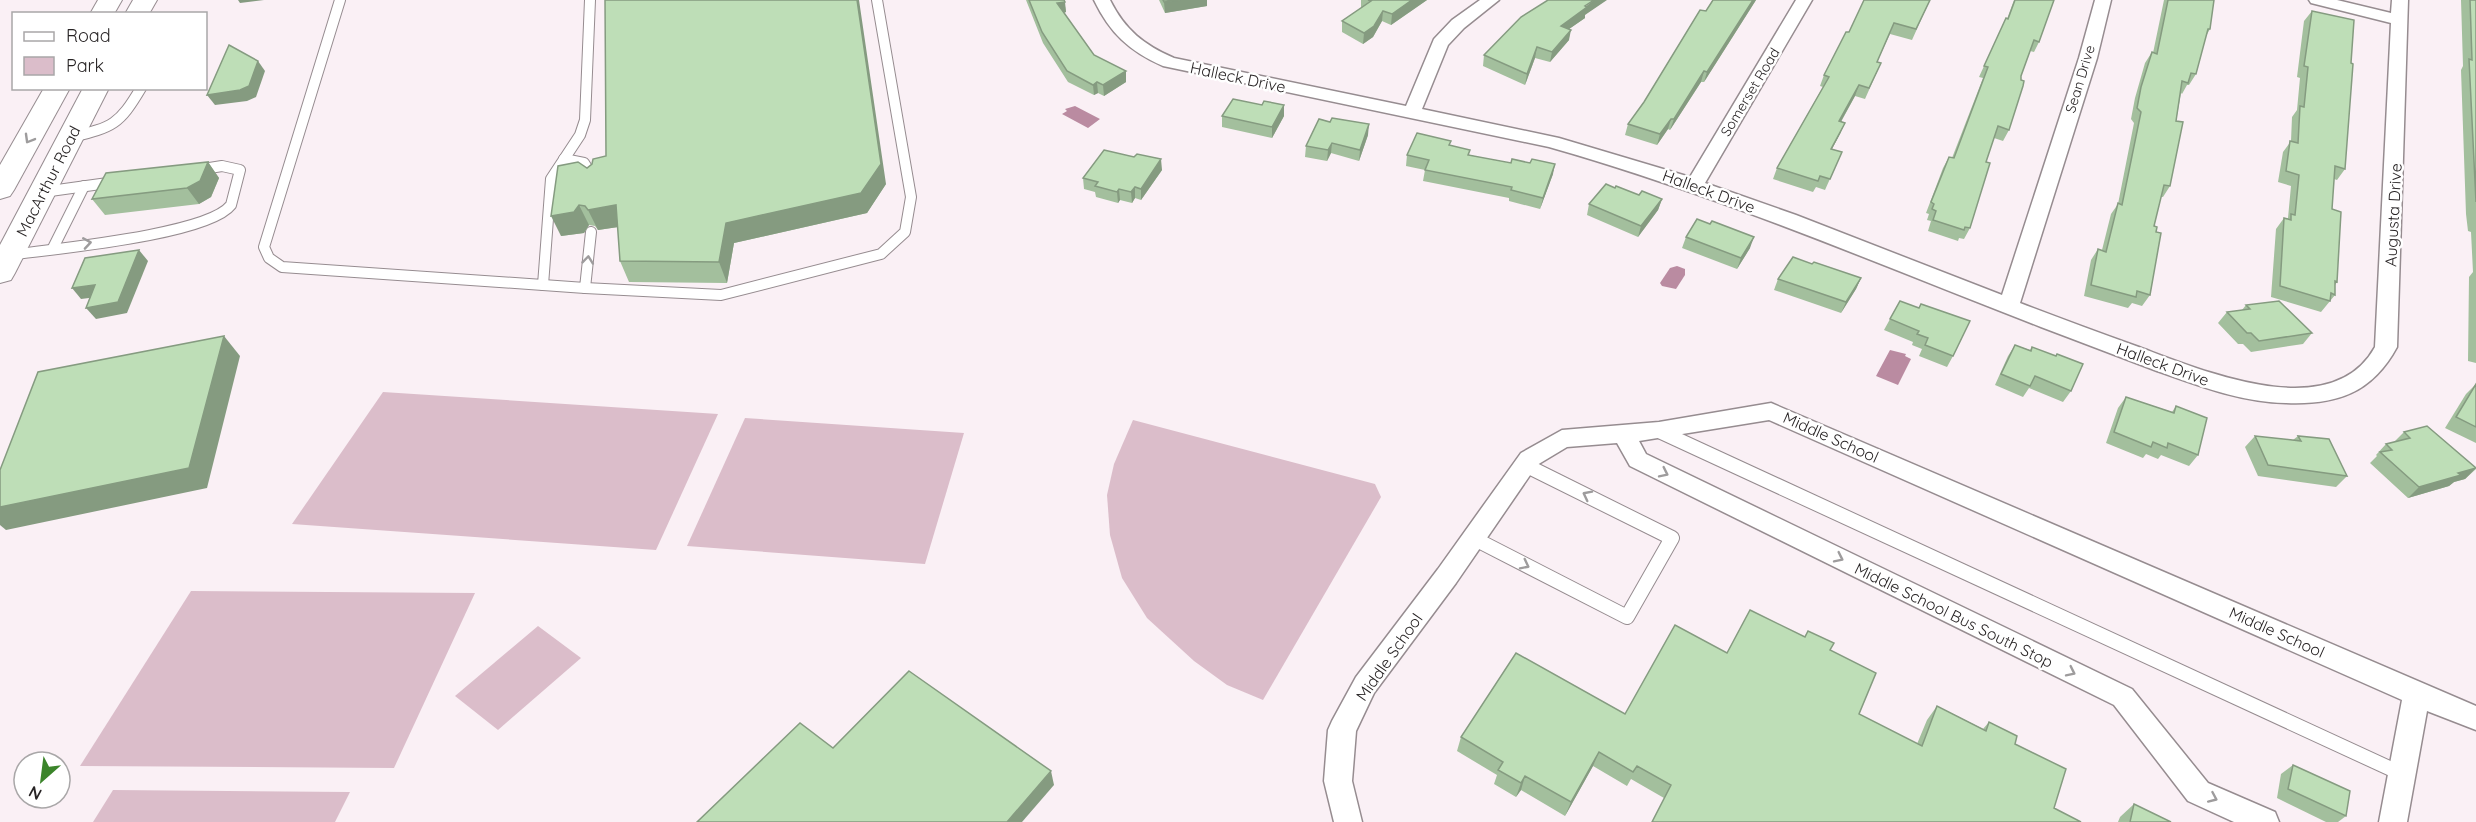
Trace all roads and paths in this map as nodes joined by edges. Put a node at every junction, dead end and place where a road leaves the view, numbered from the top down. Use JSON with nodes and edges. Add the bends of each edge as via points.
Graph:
{"nodes":[{"id":1,"x":340,"y":0,"type":"edge"},
{"id":2,"x":590,"y":0,"type":"edge"},
{"id":3,"x":877,"y":0,"type":"edge"},
{"id":4,"x":1102,"y":0,"type":"edge"},
{"id":5,"x":1491,"y":0,"type":"edge"},
{"id":6,"x":1804,"y":0,"type":"edge"},
{"id":7,"x":2103,"y":0,"type":"edge"},
{"id":8,"x":2316,"y":0,"type":"edge"},
{"id":9,"x":2400,"y":0,"type":"edge"},
{"id":10,"x":2400,"y":20,"type":"junction"},
{"id":11,"x":56,"y":90,"type":"edge"},
{"id":12,"x":95,"y":90,"type":"edge"},
{"id":13,"x":140,"y":90,"type":"edge"},
{"id":14,"x":1412,"y":113,"type":"junction"},
{"id":15,"x":70,"y":137,"type":"junction"},
{"id":16,"x":564,"y":159,"type":"junction"},
{"id":17,"x":181,"y":172,"type":"edge"},
{"id":18,"x":126,"y":180,"type":"edge"},
{"id":19,"x":595,"y":181,"type":"edge"},
{"id":20,"x":1695,"y":184,"type":"junction"},
{"id":21,"x":84,"y":186,"type":"junction"},
{"id":22,"x":0,"y":190,"type":"edge"},
{"id":23,"x":42,"y":192,"type":"junction"},
{"id":24,"x":591,"y":232,"type":"edge"},
{"id":25,"x":53,"y":248,"type":"junction"},
{"id":26,"x":4,"y":264,"type":"edge"},
{"id":27,"x":543,"y":285,"type":"junction"},
{"id":28,"x":585,"y":288,"type":"junction"},
{"id":29,"x":2009,"y":306,"type":"junction"},
{"id":30,"x":2324,"y":392,"type":"joint"},
{"id":31,"x":1659,"y":431,"type":"junction"},
{"id":32,"x":1624,"y":434,"type":"junction"},
{"id":33,"x":1526,"y":465,"type":"junction"},
{"id":34,"x":1473,"y":538,"type":"junction"},
{"id":35,"x":2417,"y":694,"type":"junction"},
{"id":36,"x":2476,"y":717,"type":"edge"},
{"id":37,"x":2402,"y":774,"type":"junction"},
{"id":38,"x":1348,"y":822,"type":"edge"},
{"id":39,"x":2265,"y":822,"type":"edge"},
{"id":40,"x":2393,"y":822,"type":"edge"}],
"edges":[{"from":1,"to":27,"type":"lane","via":[[264,247],[269,258],[282,267]]},
{"from":2,"to":16,"type":"lane","via":[[585,120]]},
{"from":3,"to":28,"type":"lane","via":[[911,197],[905,232],[881,254],[721,295]]},
{"from":4,"to":14,"type":"street","name":"Halleck Drive","via":[[1120,32],[1149,54],[1169,62]]},
{"from":5,"to":14,"type":"street","via":[[1440,43]]},
{"from":6,"to":20,"type":"street","name":"Somerset Road"},
{"from":7,"to":29,"type":"street","name":"Sean Drive"},
{"from":8,"to":10,"type":"street"},
{"from":9,"to":10,"type":"street","name":"Augusta Drive"},
{"from":10,"to":30,"type":"street","name":"Augusta Drive","via":[[2386,347],[2380,362],[2367,376],[2350,386]]},
{"from":11,"to":22,"type":"highway","one_way":true},
{"from":12,"to":15,"type":"highway","name":"MacArthur Road"},
{"from":13,"to":15,"type":"lane","via":[[123,119],[110,127]]},
{"from":14,"to":20,"type":"street","name":"Halleck Drive","via":[[1564,145]]},
{"from":15,"to":23,"type":"highway","name":"MacArthur Road"},
{"from":16,"to":19,"type":"lane","via":[[580,159],[591,167]]},
{"from":16,"to":27,"type":"lane","via":[[551,179]]},
{"from":25,"to":17,"type":"lane","one_way":true,"via":[[188,227],[217,217],[230,207],[240,170],[222,166]]},
{"from":18,"to":21,"type":"lane"},
{"from":20,"to":29,"type":"street","name":"Halleck Drive"},
{"from":21,"to":23,"type":"lane"},
{"from":21,"to":25,"type":"lane"},
{"from":23,"to":26,"type":"highway","name":"MacArthur Road"},
{"from":28,"to":24,"type":"lane","one_way":true},
{"from":25,"to":26,"type":"lane"},
{"from":27,"to":28,"type":"lane"},
{"from":29,"to":30,"type":"street","name":"Halleck Drive","via":[[2221,385],[2269,394]]},
{"from":31,"to":32,"type":"street","name":"Middle School"},
{"from":31,"to":35,"type":"street","name":"Middle School","via":[[1771,411]]},
{"from":31,"to":37,"type":"lane"},
{"from":32,"to":33,"type":"street","name":"Middle School","via":[[1562,439],[1529,459]]},
{"from":32,"to":39,"type":"street","name":"Middle School Bus South Stop","one_way":true,"via":[[1638,460],[2123,697],[2198,792]]},
{"from":33,"to":34,"type":"street","name":"Middle School"},
{"from":34,"to":33,"type":"lane","one_way":true,"via":[[1627,616],[1672,538]]},
{"from":34,"to":38,"type":"street","name":"Middle School","via":[[1365,685],[1342,730],[1338,781]]},
{"from":35,"to":36,"type":"street","name":"Middle School"},
{"from":35,"to":37,"type":"street"},
{"from":37,"to":40,"type":"street"}]}
